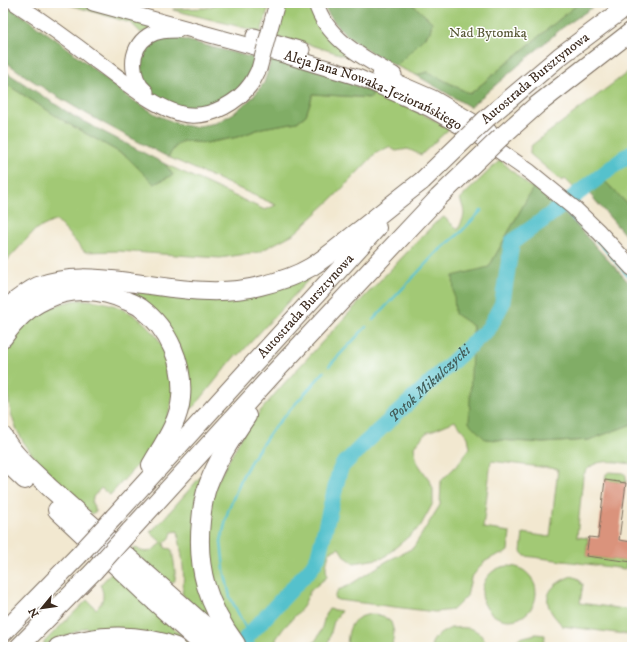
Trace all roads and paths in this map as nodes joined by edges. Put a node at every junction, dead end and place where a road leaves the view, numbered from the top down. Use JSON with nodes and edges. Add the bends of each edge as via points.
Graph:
{"nodes":[{"id":1,"x":15,"y":3,"type":"edge"},
{"id":2,"x":93,"y":3,"type":"edge"},
{"id":3,"x":129,"y":3,"type":"edge"},
{"id":4,"x":277,"y":3,"type":"edge"},
{"id":5,"x":316,"y":3,"type":"edge"},
{"id":6,"x":631,"y":3,"type":"edge"},
{"id":7,"x":191,"y":30,"type":"junction"},
{"id":8,"x":632,"y":31,"type":"edge"},
{"id":9,"x":433,"y":98,"type":"junction"},
{"id":10,"x":158,"y":104,"type":"junction"},
{"id":11,"x":422,"y":181,"type":"junction"},
{"id":12,"x":555,"y":186,"type":"junction"},
{"id":13,"x":588,"y":215,"type":"junction"},
{"id":14,"x":632,"y":253,"type":"edge"},
{"id":15,"x":632,"y":268,"type":"edge"},
{"id":16,"x":3,"y":310,"type":"edge"},
{"id":17,"x":3,"y":338,"type":"edge"},
{"id":18,"x":274,"y":373,"type":"junction"},
{"id":19,"x":3,"y":436,"type":"edge"},
{"id":20,"x":3,"y":459,"type":"edge"},
{"id":21,"x":138,"y":490,"type":"junction"},
{"id":22,"x":3,"y":633,"type":"edge"},
{"id":23,"x":20,"y":647,"type":"edge"},
{"id":24,"x":58,"y":647,"type":"edge"},
{"id":25,"x":176,"y":647,"type":"edge"},
{"id":26,"x":205,"y":647,"type":"edge"},
{"id":27,"x":229,"y":647,"type":"edge"},
{"id":28,"x":238,"y":647,"type":"edge"}],
"edges":[{"from":1,"to":10,"type":"main road","via":[[133,89]]},
{"from":2,"to":7,"type":"main road","name":"Aleja Jana Nowaka-Jeziorańskiego"},
{"from":3,"to":9,"type":"main road","name":"Aleja Jana Nowaka-Jeziorańskiego","via":[[363,68]]},
{"from":4,"to":10,"type":"main road","bridge":true,"via":[[259,69],[241,96],[227,106],[210,113],[190,115]]},
{"from":5,"to":9,"type":"main road","via":[[319,13],[336,38]]},
{"from":6,"to":11,"type":"highway","name":"Autostrada Bursztynowa","bridge":true,"via":[[570,48],[486,119]]},
{"from":7,"to":10,"type":"main road","via":[[160,31],[147,37],[138,47],[133,66],[135,77],[141,88]]},
{"from":7,"to":12,"type":"main road","name":"Aleja Jana Nowaka-Jeziorańskiego","via":[[360,78],[430,109],[482,138],[530,172]]},
{"from":8,"to":18,"type":"highway","name":"Autostrada Bursztynowa","bridge":true,"via":[[537,105],[500,138],[438,198]]},
{"from":9,"to":12,"type":"main road","name":"Aleja Jana Nowaka-Jeziorańskiego","via":[[487,129],[534,163]]},
{"from":11,"to":16,"type":"highway","via":[[333,252],[310,267],[272,283],[235,290],[202,291],[95,278],[72,278],[37,287]]},
{"from":11,"to":21,"type":"highway","name":"Autostrada Bursztynowa","via":[[319,290]]},
{"from":12,"to":13,"type":"main road","name":"Aleja Jana Nowaka-Jeziorańskiego"},
{"from":13,"to":14,"type":"main road","name":"Aleja Jana Nowaka-Jeziorańskiego"},
{"from":13,"to":15,"type":"main road","name":"Aleja Jana Nowaka-Jeziorańskiego"},
{"from":17,"to":21,"type":"highway","via":[[14,322],[27,311],[45,300],[69,292],[95,291],[118,297],[140,307],[159,325],[173,347],[180,372],[181,398],[178,414]]},
{"from":18,"to":23,"type":"highway","name":"Autostrada Bursztynowa","bridge":true,"via":[[94,571]]},
{"from":18,"to":28,"type":"highway","via":[[218,462],[207,486],[202,510],[200,562],[206,587],[225,629]]},
{"from":19,"to":27,"type":"highway","via":[[22,461]]},
{"from":20,"to":26,"type":"highway"},
{"from":21,"to":22,"type":"highway","name":"Autostrada Bursztynowa","bridge":true},
{"from":24,"to":25,"type":"highway","via":[[75,641],[118,636],[144,638]]}]}
